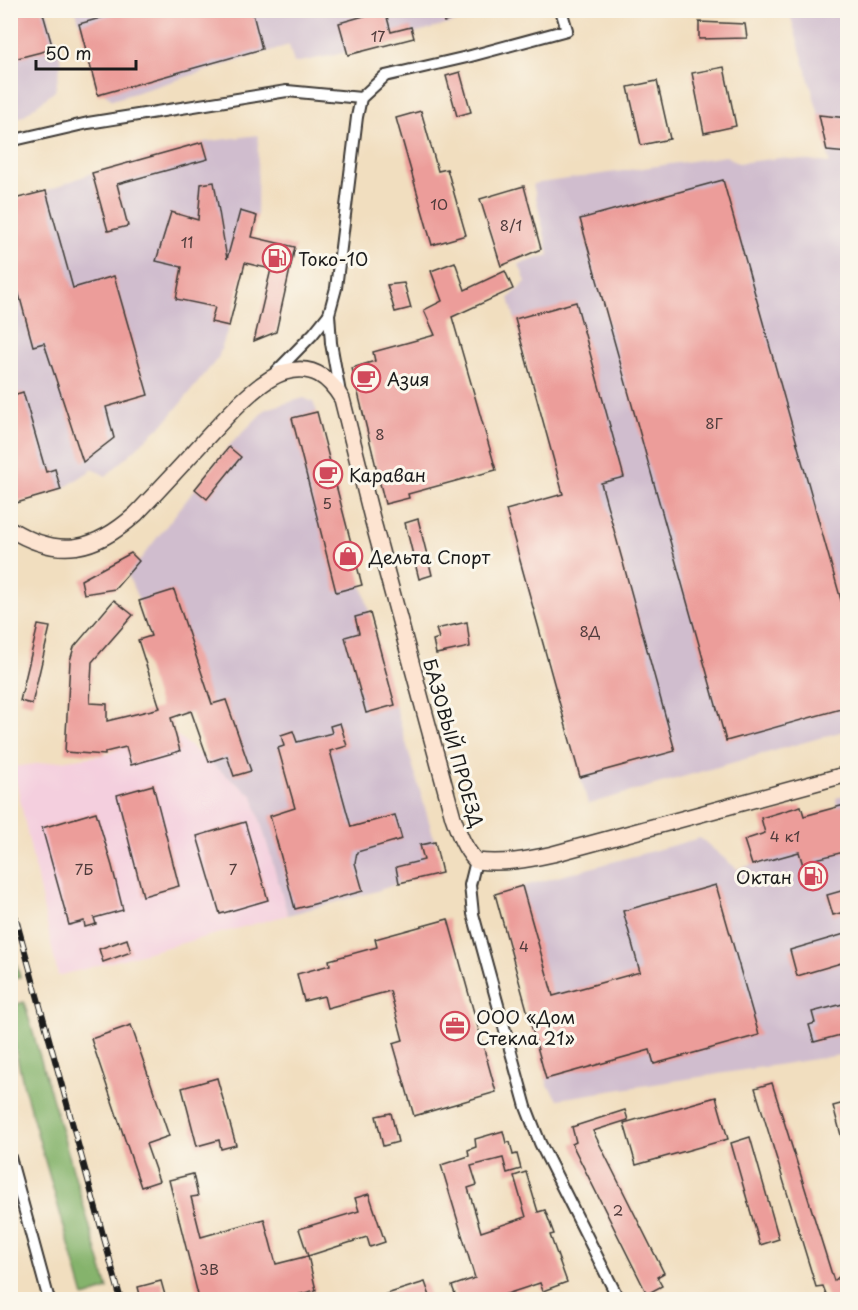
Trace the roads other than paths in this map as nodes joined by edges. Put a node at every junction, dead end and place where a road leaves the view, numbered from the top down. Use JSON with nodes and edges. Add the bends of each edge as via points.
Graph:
{"nodes":[{"id":1,"x":561,"y":10,"type":"edge"},
{"id":2,"x":361,"y":98,"type":"junction"},
{"id":3,"x":10,"y":141,"type":"edge"},
{"id":4,"x":329,"y":314,"type":"junction"},
{"id":5,"x":269,"y":379,"type":"junction"},
{"id":6,"x":342,"y":399,"type":"junction"},
{"id":7,"x":10,"y":529,"type":"edge"},
{"id":8,"x":848,"y":774,"type":"edge"},
{"id":9,"x":476,"y":861,"type":"junction"},
{"id":10,"x":10,"y":1156,"type":"edge"},
{"id":11,"x":49,"y":1299,"type":"edge"},
{"id":12,"x":618,"y":1299,"type":"edge"}],
"edges":[{"from":1,"to":2,"type":"street","via":[[567,30],[385,76]]},
{"from":2,"to":3,"type":"street","via":[[287,91],[88,123]]},
{"from":2,"to":4,"type":"street","name":"БАЗОВЫЙ ПРОЕЗД","via":[[336,288]]},
{"from":4,"to":5,"type":"street","name":"БАЗОВЫЙ ПРОЕЗД"},
{"from":4,"to":6,"type":"street","name":"БАЗОВЫЙ ПРОЕЗД"},
{"from":5,"to":6,"type":"street","name":"БАЗОВЫЙ ПРОЕЗД","via":[[294,369],[309,370],[328,380]]},
{"from":5,"to":7,"type":"street","name":"БАЗОВЫЙ ПРОЕЗД","via":[[228,416],[136,514],[104,538],[67,548],[42,544]]},
{"from":6,"to":9,"type":"street","name":"БАЗОВЫЙ ПРОЕЗД","via":[[453,817]]},
{"from":8,"to":9,"type":"street","via":[[553,854],[495,864]]},
{"from":9,"to":12,"type":"street","via":[[470,885],[473,914],[526,1107]]},
{"from":10,"to":11,"type":"street"}]}
